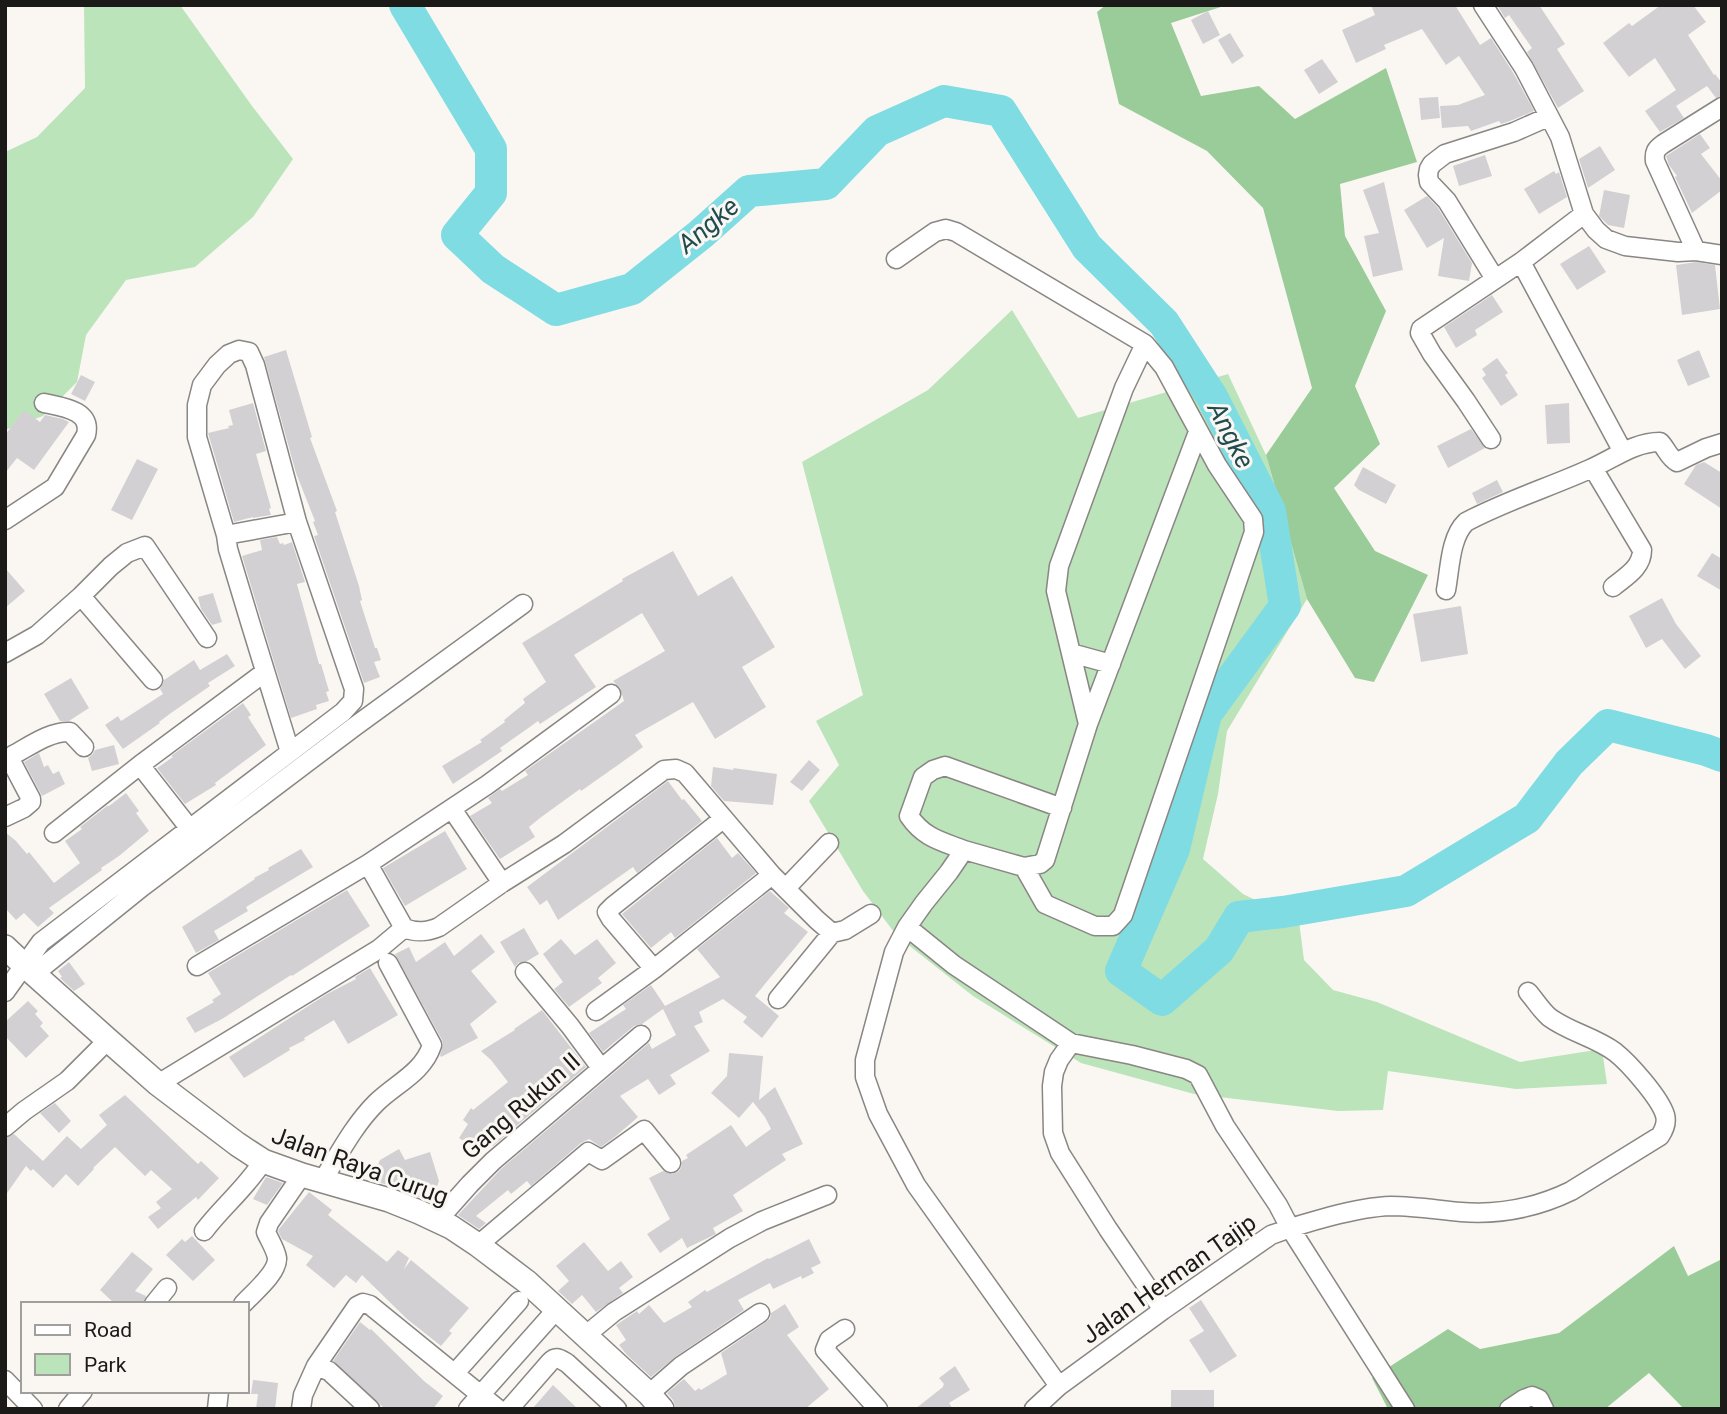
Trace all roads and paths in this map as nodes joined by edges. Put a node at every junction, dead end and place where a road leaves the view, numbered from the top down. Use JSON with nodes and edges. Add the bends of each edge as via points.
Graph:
{"nodes":[{"id":1,"x":1483,"y":5,"type":"edge"},
{"id":2,"x":1722,"y":107,"type":"edge"},
{"id":3,"x":1548,"y":117,"type":"junction"},
{"id":4,"x":1584,"y":214,"type":"junction"},
{"id":5,"x":1696,"y":251,"type":"junction"},
{"id":6,"x":1722,"y":255,"type":"edge"},
{"id":7,"x":896,"y":259,"type":"dead end"},
{"id":8,"x":1521,"y":262,"type":"junction"},
{"id":9,"x":1494,"y":279,"type":"junction"},
{"id":10,"x":1144,"y":344,"type":"junction"},
{"id":11,"x":44,"y":403,"type":"dead end"},
{"id":12,"x":1198,"y":432,"type":"junction"},
{"id":13,"x":1491,"y":439,"type":"dead end"},
{"id":14,"x":1722,"y":443,"type":"edge"},
{"id":15,"x":1623,"y":452,"type":"junction"},
{"id":16,"x":1593,"y":468,"type":"junction"},
{"id":17,"x":5,"y":520,"type":"edge"},
{"id":18,"x":297,"y":522,"type":"junction"},
{"id":19,"x":226,"y":536,"type":"junction"},
{"id":20,"x":1613,"y":587,"type":"dead end"},
{"id":21,"x":1446,"y":590,"type":"dead end"},
{"id":22,"x":81,"y":596,"type":"junction"},
{"id":23,"x":523,"y":604,"type":"dead end"},
{"id":24,"x":207,"y":638,"type":"dead end"},
{"id":25,"x":5,"y":653,"type":"edge"},
{"id":26,"x":1070,"y":653,"type":"junction"},
{"id":27,"x":1111,"y":664,"type":"junction"},
{"id":28,"x":265,"y":672,"type":"junction"},
{"id":29,"x":153,"y":680,"type":"dead end"},
{"id":30,"x":611,"y":694,"type":"dead end"},
{"id":31,"x":1088,"y":724,"type":"junction"},
{"id":32,"x":84,"y":747,"type":"dead end"},
{"id":33,"x":290,"y":752,"type":"junction"},
{"id":34,"x":141,"y":765,"type":"junction"},
{"id":35,"x":1062,"y":808,"type":"junction"},
{"id":36,"x":452,"y":809,"type":"junction"},
{"id":37,"x":5,"y":817,"type":"edge"},
{"id":38,"x":723,"y":819,"type":"junction"},
{"id":39,"x":190,"y":830,"type":"junction"},
{"id":40,"x":54,"y":833,"type":"dead end"},
{"id":41,"x":829,"y":843,"type":"dead end"},
{"id":42,"x":964,"y":850,"type":"junction"},
{"id":43,"x":368,"y":864,"type":"junction"},
{"id":44,"x":1024,"y":867,"type":"junction"},
{"id":45,"x":772,"y":875,"type":"junction"},
{"id":46,"x":502,"y":883,"type":"junction"},
{"id":47,"x":786,"y":888,"type":"junction"},
{"id":48,"x":871,"y":914,"type":"dead end"},
{"id":49,"x":908,"y":927,"type":"junction"},
{"id":50,"x":404,"y":928,"type":"junction"},
{"id":51,"x":832,"y":933,"type":"junction"},
{"id":52,"x":5,"y":947,"type":"edge"},
{"id":53,"x":388,"y":963,"type":"dead end"},
{"id":54,"x":197,"y":966,"type":"dead end"},
{"id":55,"x":29,"y":969,"type":"junction"},
{"id":56,"x":654,"y":969,"type":"junction"},
{"id":57,"x":525,"y":972,"type":"dead end"},
{"id":58,"x":5,"y":992,"type":"edge"},
{"id":59,"x":1528,"y":992,"type":"dead end"},
{"id":60,"x":778,"y":999,"type":"dead end"},
{"id":61,"x":596,"y":1011,"type":"dead end"},
{"id":62,"x":641,"y":1035,"type":"dead end"},
{"id":63,"x":108,"y":1040,"type":"junction"},
{"id":64,"x":1071,"y":1043,"type":"junction"},
{"id":65,"x":601,"y":1068,"type":"junction"},
{"id":66,"x":158,"y":1084,"type":"junction"},
{"id":67,"x":5,"y":1127,"type":"edge"},
{"id":68,"x":263,"y":1161,"type":"junction"},
{"id":69,"x":671,"y":1163,"type":"dead end"},
{"id":70,"x":312,"y":1177,"type":"junction"},
{"id":71,"x":827,"y":1195,"type":"dead end"},
{"id":72,"x":438,"y":1220,"type":"junction"},
{"id":73,"x":1290,"y":1227,"type":"junction"},
{"id":74,"x":204,"y":1231,"type":"dead end"},
{"id":75,"x":478,"y":1245,"type":"junction"},
{"id":76,"x":167,"y":1287,"type":"dead end"},
{"id":77,"x":519,"y":1301,"type":"dead end"},
{"id":78,"x":156,"y":1302,"type":"edge"},
{"id":79,"x":245,"y":1302,"type":"edge"},
{"id":80,"x":557,"y":1309,"type":"junction"},
{"id":81,"x":1163,"y":1310,"type":"junction"},
{"id":82,"x":760,"y":1312,"type":"dead end"},
{"id":83,"x":845,"y":1329,"type":"dead end"},
{"id":84,"x":586,"y":1335,"type":"junction"},
{"id":85,"x":316,"y":1366,"type":"junction"},
{"id":86,"x":455,"y":1373,"type":"junction"},
{"id":87,"x":5,"y":1380,"type":"edge"},
{"id":88,"x":1059,"y":1386,"type":"junction"},
{"id":89,"x":81,"y":1393,"type":"edge"},
{"id":90,"x":481,"y":1394,"type":"junction"},
{"id":91,"x":655,"y":1401,"type":"edge"},
{"id":92,"x":33,"y":1409,"type":"edge"},
{"id":93,"x":68,"y":1409,"type":"edge"},
{"id":94,"x":301,"y":1409,"type":"edge"},
{"id":95,"x":370,"y":1409,"type":"edge"},
{"id":96,"x":468,"y":1409,"type":"edge"},
{"id":97,"x":498,"y":1409,"type":"edge"},
{"id":98,"x":509,"y":1409,"type":"edge"},
{"id":99,"x":617,"y":1409,"type":"edge"},
{"id":100,"x":878,"y":1409,"type":"edge"},
{"id":101,"x":1034,"y":1409,"type":"edge"},
{"id":102,"x":1405,"y":1409,"type":"edge"},
{"id":103,"x":1508,"y":1409,"type":"edge"},
{"id":104,"x":1544,"y":1409,"type":"edge"}],
"edges":[{"from":1,"to":3,"type":"street","via":[[1524,68]]},
{"from":2,"to":5,"type":"street","via":[[1662,144],[1654,154]]},
{"from":3,"to":4,"type":"street","via":[[1560,137]]},
{"from":3,"to":9,"type":"street","via":[[1445,153],[1429,169],[1429,181],[1447,201]]},
{"from":4,"to":5,"type":"street","via":[[1606,239],[1625,246]]},
{"from":4,"to":8,"type":"street"},
{"from":5,"to":6,"type":"street"},
{"from":7,"to":10,"type":"street","via":[[934,232],[956,232]]},
{"from":8,"to":9,"type":"street"},
{"from":8,"to":15,"type":"street"},
{"from":9,"to":13,"type":"street","via":[[1420,333]]},
{"from":10,"to":12,"type":"street","via":[[1164,367]]},
{"from":10,"to":26,"type":"street","via":[[1059,566],[1056,591]]},
{"from":11,"to":17,"type":"street","via":[[66,408],[86,420],[86,435],[55,487]]},
{"from":12,"to":27,"type":"street"},
{"from":12,"to":44,"type":"street","via":[[1253,519],[1254,532],[1123,915],[1113,926],[1095,926],[1045,904]]},
{"from":14,"to":15,"type":"street","via":[[1677,462],[1660,442]]},
{"from":15,"to":16,"type":"street"},
{"from":16,"to":20,"type":"street","via":[[1642,550],[1638,565]]},
{"from":16,"to":21,"type":"street","via":[[1466,522],[1455,538]]},
{"from":18,"to":19,"type":"street"},
{"from":18,"to":19,"type":"street","via":[[252,357],[239,349],[202,385],[196,420]]},
{"from":18,"to":33,"type":"street","via":[[354,689],[353,701],[343,712]]},
{"from":19,"to":28,"type":"street"},
{"from":22,"to":24,"type":"street","via":[[127,553],[145,547]]},
{"from":22,"to":25,"type":"street","via":[[37,635]]},
{"from":22,"to":29,"type":"street"},
{"from":23,"to":55,"type":"street"},
{"from":26,"to":27,"type":"street"},
{"from":26,"to":31,"type":"street"},
{"from":27,"to":31,"type":"street"},
{"from":28,"to":33,"type":"street"},
{"from":28,"to":34,"type":"street"},
{"from":30,"to":36,"type":"street"},
{"from":31,"to":35,"type":"street"},
{"from":32,"to":37,"type":"street","via":[[63,731],[13,755],[11,761],[31,802]]},
{"from":33,"to":39,"type":"street"},
{"from":34,"to":39,"type":"street"},
{"from":34,"to":40,"type":"street"},
{"from":35,"to":42,"type":"street","via":[[945,766],[933,770],[923,778],[909,817],[925,834]]},
{"from":35,"to":44,"type":"street","via":[[1045,860]]},
{"from":36,"to":43,"type":"street"},
{"from":36,"to":46,"type":"street"},
{"from":38,"to":45,"type":"street"},
{"from":38,"to":46,"type":"street","via":[[685,773],[664,770]]},
{"from":38,"to":56,"type":"street","via":[[607,912]]},
{"from":39,"to":55,"type":"street","via":[[41,942]]},
{"from":41,"to":47,"type":"street"},
{"from":42,"to":44,"type":"street"},
{"from":42,"to":49,"type":"street"},
{"from":43,"to":50,"type":"street"},
{"from":43,"to":54,"type":"street"},
{"from":45,"to":47,"type":"street"},
{"from":45,"to":56,"type":"street"},
{"from":46,"to":50,"type":"street","via":[[439,927],[421,932]]},
{"from":47,"to":51,"type":"street"},
{"from":48,"to":51,"type":"street"},
{"from":49,"to":64,"type":"street","via":[[954,965]]},
{"from":49,"to":88,"type":"street","via":[[894,952],[864,1077],[916,1185]]},
{"from":50,"to":66,"type":"street","via":[[379,950]]},
{"from":51,"to":60,"type":"street"},
{"from":52,"to":55,"type":"main road","name":"Jalan Raya Curug"},
{"from":53,"to":70,"type":"street","via":[[432,1045],[429,1056],[375,1104]]},
{"from":55,"to":58,"type":"street"},
{"from":55,"to":63,"type":"main road","name":"Jalan Raya Curug"},
{"from":56,"to":61,"type":"street"},
{"from":57,"to":65,"type":"street"},
{"from":59,"to":73,"type":"street","name":"Jalan Herman Tajip","via":[[1546,1014],[1616,1053],[1634,1072],[1665,1115],[1660,1136],[1571,1191],[1521,1209],[1478,1213],[1387,1206]]},
{"from":62,"to":65,"type":"street","name":"Gang Rukun II"},
{"from":63,"to":66,"type":"main road","name":"Jalan Raya Curug"},
{"from":63,"to":67,"type":"street","via":[[67,1081]]},
{"from":64,"to":73,"type":"street","via":[[1198,1075],[1224,1126]]},
{"from":64,"to":81,"type":"street","via":[[1054,1072],[1053,1133],[1060,1153]]},
{"from":65,"to":72,"type":"street","name":"Gang Rukun II","via":[[493,1161]]},
{"from":66,"to":68,"type":"main road","name":"Jalan Raya Curug"},
{"from":68,"to":70,"type":"main road","name":"Jalan Raya Curug"},
{"from":68,"to":74,"type":"street"},
{"from":69,"to":75,"type":"street","via":[[644,1130],[602,1160],[588,1152]]},
{"from":70,"to":72,"type":"main road","name":"Jalan Raya Curug"},
{"from":70,"to":79,"type":"street","via":[[269,1223],[266,1231],[277,1258],[274,1268]]},
{"from":71,"to":84,"type":"street","via":[[730,1238]]},
{"from":72,"to":75,"type":"main road","name":"Jalan Raya Curug"},
{"from":73,"to":81,"type":"street","name":"Jalan Herman Tajip","via":[[1271,1235]]},
{"from":73,"to":102,"type":"street"},
{"from":75,"to":80,"type":"main road","name":"Jalan Raya Curug"},
{"from":76,"to":78,"type":"street"},
{"from":77,"to":86,"type":"street"},
{"from":80,"to":84,"type":"main road","name":"Jalan Raya Curug"},
{"from":80,"to":90,"type":"street"},
{"from":81,"to":88,"type":"street","name":"Jalan Herman Tajip"},
{"from":82,"to":91,"type":"street","via":[[681,1366]]},
{"from":83,"to":100,"type":"street","via":[[829,1340],[825,1350]]},
{"from":84,"to":91,"type":"main road","name":"Jalan Raya Curug"},
{"from":85,"to":86,"type":"street","via":[[363,1303]]},
{"from":85,"to":94,"type":"street"},
{"from":85,"to":95,"type":"street","via":[[329,1371]]},
{"from":86,"to":90,"type":"street"},
{"from":87,"to":92,"type":"street"},
{"from":88,"to":101,"type":"street","name":"Jalan Herman Tajip"},
{"from":89,"to":93,"type":"street"},
{"from":90,"to":96,"type":"street"},
{"from":90,"to":97,"type":"street"},
{"from":98,"to":99,"type":"street","via":[[558,1358]]},
{"from":103,"to":104,"type":"street","via":[[1532,1396]]}]}
